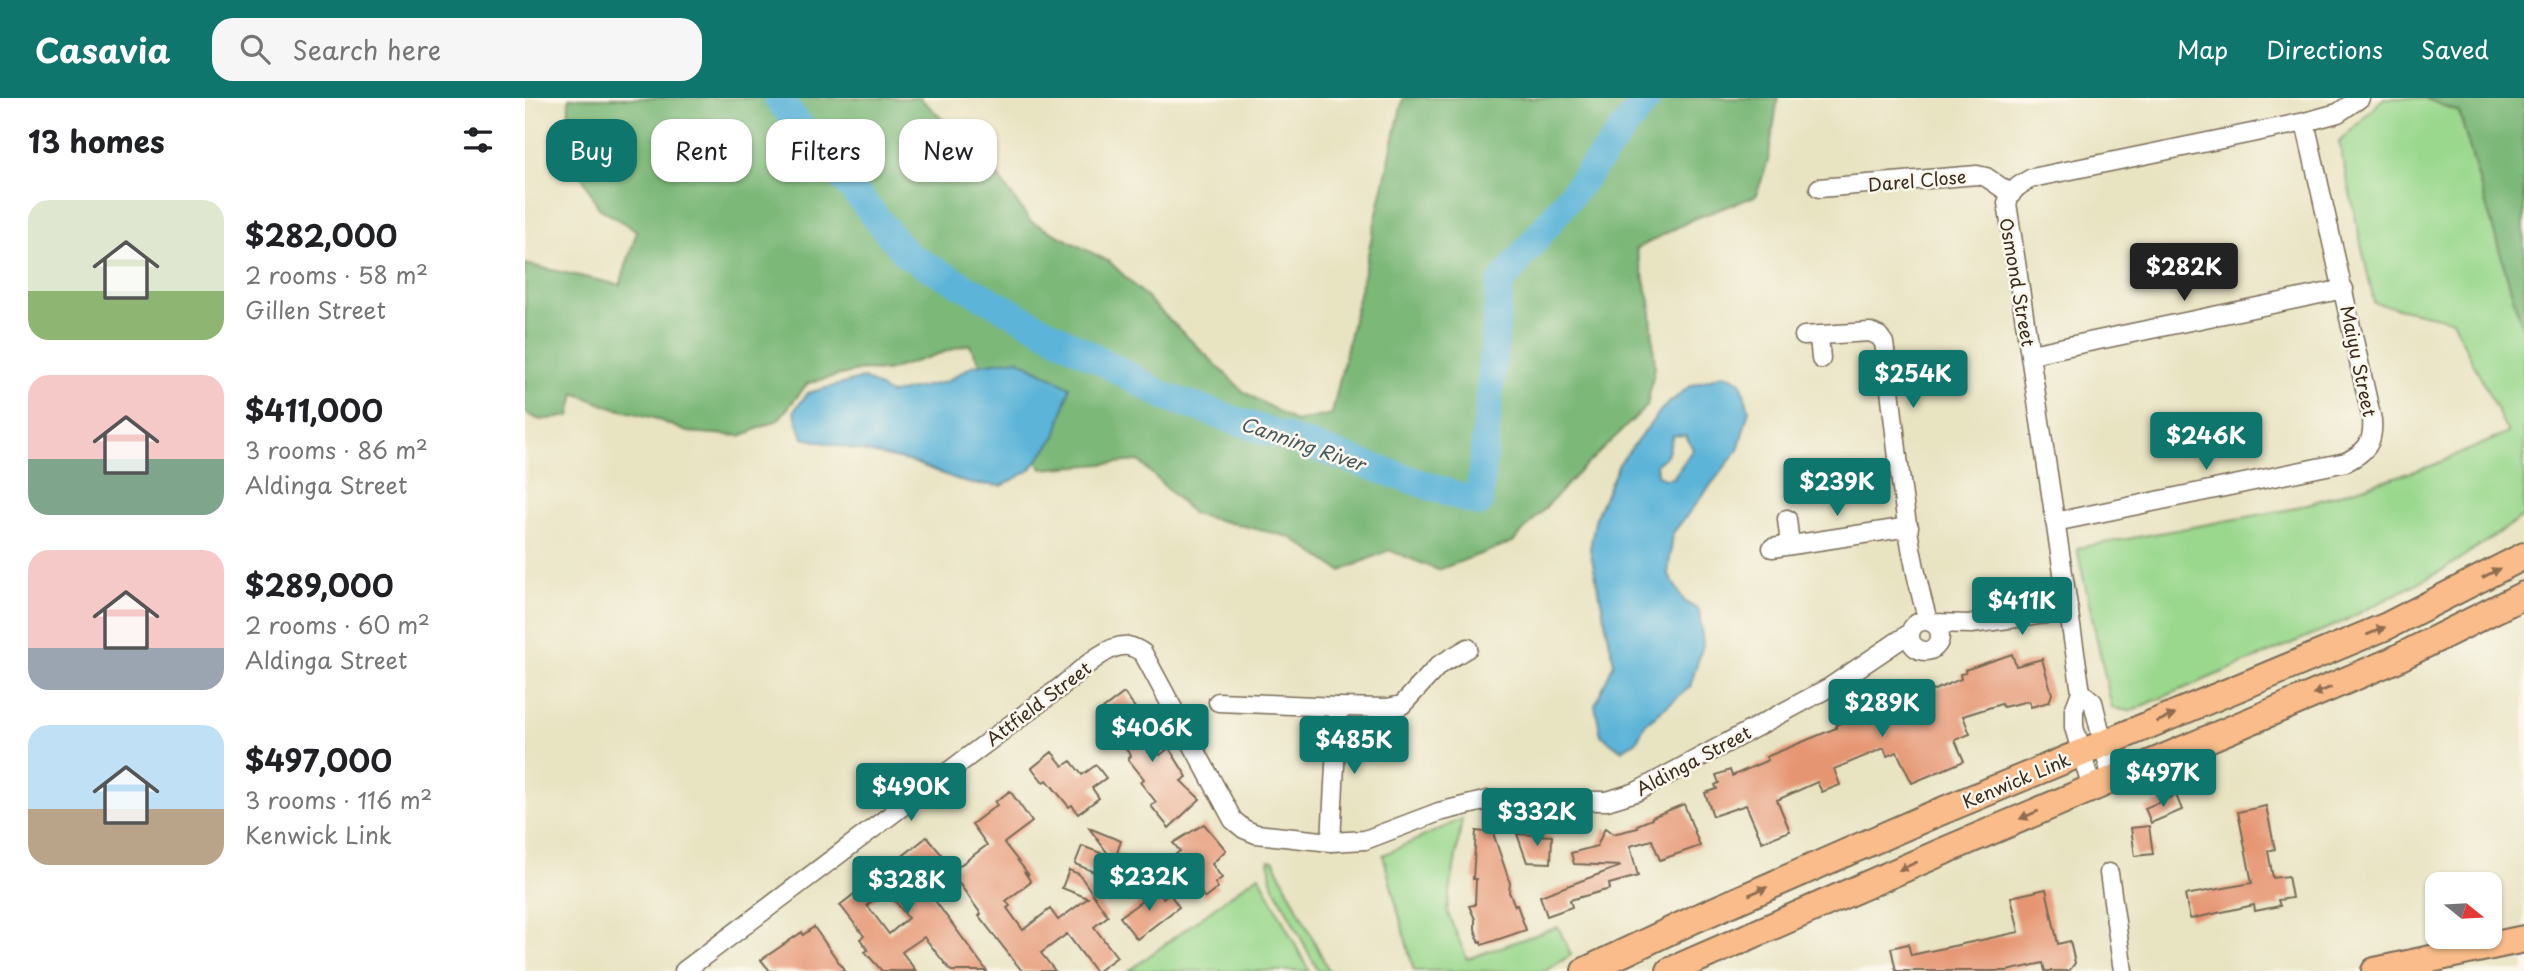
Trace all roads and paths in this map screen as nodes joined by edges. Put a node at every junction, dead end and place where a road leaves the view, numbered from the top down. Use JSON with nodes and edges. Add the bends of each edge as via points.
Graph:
{"nodes":[{"id":1,"x":2360,"y":98,"type":"edge"},
{"id":2,"x":2305,"y":122,"type":"junction"},
{"id":3,"x":1819,"y":188,"type":"dead end"},
{"id":4,"x":2011,"y":194,"type":"junction"},
{"id":5,"x":2344,"y":289,"type":"junction"},
{"id":6,"x":2031,"y":354,"type":"junction"},
{"id":7,"x":1821,"y":359,"type":"dead end"},
{"id":8,"x":1787,"y":519,"type":"dead end"},
{"id":9,"x":2055,"y":522,"type":"junction"},
{"id":10,"x":1909,"y":527,"type":"junction"},
{"id":11,"x":2524,"y":556,"type":"edge"},
{"id":12,"x":2524,"y":595,"type":"edge"},
{"id":13,"x":2069,"y":611,"type":"junction"},
{"id":14,"x":1923,"y":631,"type":"junction"},
{"id":15,"x":1129,"y":646,"type":"joint"},
{"id":16,"x":1468,"y":648,"type":"dead end"},
{"id":17,"x":2081,"y":692,"type":"junction"},
{"id":18,"x":1218,"y":702,"type":"dead end"},
{"id":19,"x":1338,"y":707,"type":"junction"},
{"id":20,"x":2092,"y":749,"type":"junction"},
{"id":21,"x":2102,"y":785,"type":"junction"},
{"id":22,"x":1331,"y":842,"type":"junction"},
{"id":23,"x":2109,"y":873,"type":"dead end"},
{"id":24,"x":2524,"y":939,"type":"edge"},
{"id":25,"x":2524,"y":954,"type":"edge"},
{"id":26,"x":684,"y":971,"type":"edge"},
{"id":27,"x":1585,"y":971,"type":"edge"},
{"id":28,"x":1670,"y":971,"type":"edge"},
{"id":29,"x":2123,"y":971,"type":"edge"},
{"id":30,"x":2375,"y":971,"type":"edge"},
{"id":31,"x":2445,"y":971,"type":"edge"}],
"edges":[{"from":1,"to":2,"type":"street","name":"Osmond Street","via":[[2338,113]]},
{"from":2,"to":4,"type":"street","name":"Osmond Street","via":[[2032,178]]},
{"from":2,"to":5,"type":"street","name":"Maiyu Street"},
{"from":3,"to":4,"type":"street","name":"Darel Close","via":[[1977,175]]},
{"from":4,"to":6,"type":"street","name":"Osmond Street","via":[[2006,211]]},
{"from":5,"to":6,"type":"street"},
{"from":5,"to":9,"type":"street","name":"Maiyu Street","via":[[2372,421],[2369,447],[2360,455],[2346,462]]},
{"from":6,"to":9,"type":"street","name":"Osmond Street"},
{"from":7,"to":10,"type":"street","via":[[1811,336],[1870,332],[1884,343]]},
{"from":8,"to":10,"type":"street","via":[[1781,546]]},
{"from":9,"to":13,"type":"street","name":"Osmond Street"},
{"from":10,"to":14,"type":"street"},
{"from":20,"to":11,"type":"highway","name":"Kenwick Link","one_way":true,"via":[[2387,626]]},
{"from":12,"to":21,"type":"highway","one_way":true,"via":[[2392,661]]},
{"from":13,"to":14,"type":"street","name":"Aldinga Street"},
{"from":13,"to":17,"type":"street","name":"Osmond Street"},
{"from":14,"to":22,"type":"street","name":"Aldinga Street","via":[[1636,792],[1592,802],[1487,800],[1364,840]]},
{"from":15,"to":22,"type":"street","name":"Aldinga Street","via":[[1150,663],[1233,820],[1257,834]]},
{"from":15,"to":26,"type":"street","name":"Attfield Street","via":[[1101,654]]},
{"from":16,"to":19,"type":"street","via":[[1439,665],[1402,705]]},
{"from":17,"to":20,"type":"street","name":"Osmond Street","via":[[2093,702]]},
{"from":17,"to":20,"type":"street","name":"Osmond Street","via":[[2074,727]]},
{"from":18,"to":19,"type":"street"},
{"from":19,"to":22,"type":"street"},
{"from":20,"to":21,"type":"street","name":"Osmond Street"},
{"from":20,"to":21,"type":"street","name":"Osmond Street"},
{"from":27,"to":20,"type":"highway","name":"Kenwick Link","one_way":true,"via":[[1715,910]]},
{"from":21,"to":28,"type":"highway","one_way":true},
{"from":23,"to":29,"type":"street"},
{"from":24,"to":30,"type":"highway"},
{"from":25,"to":31,"type":"highway"}]}
